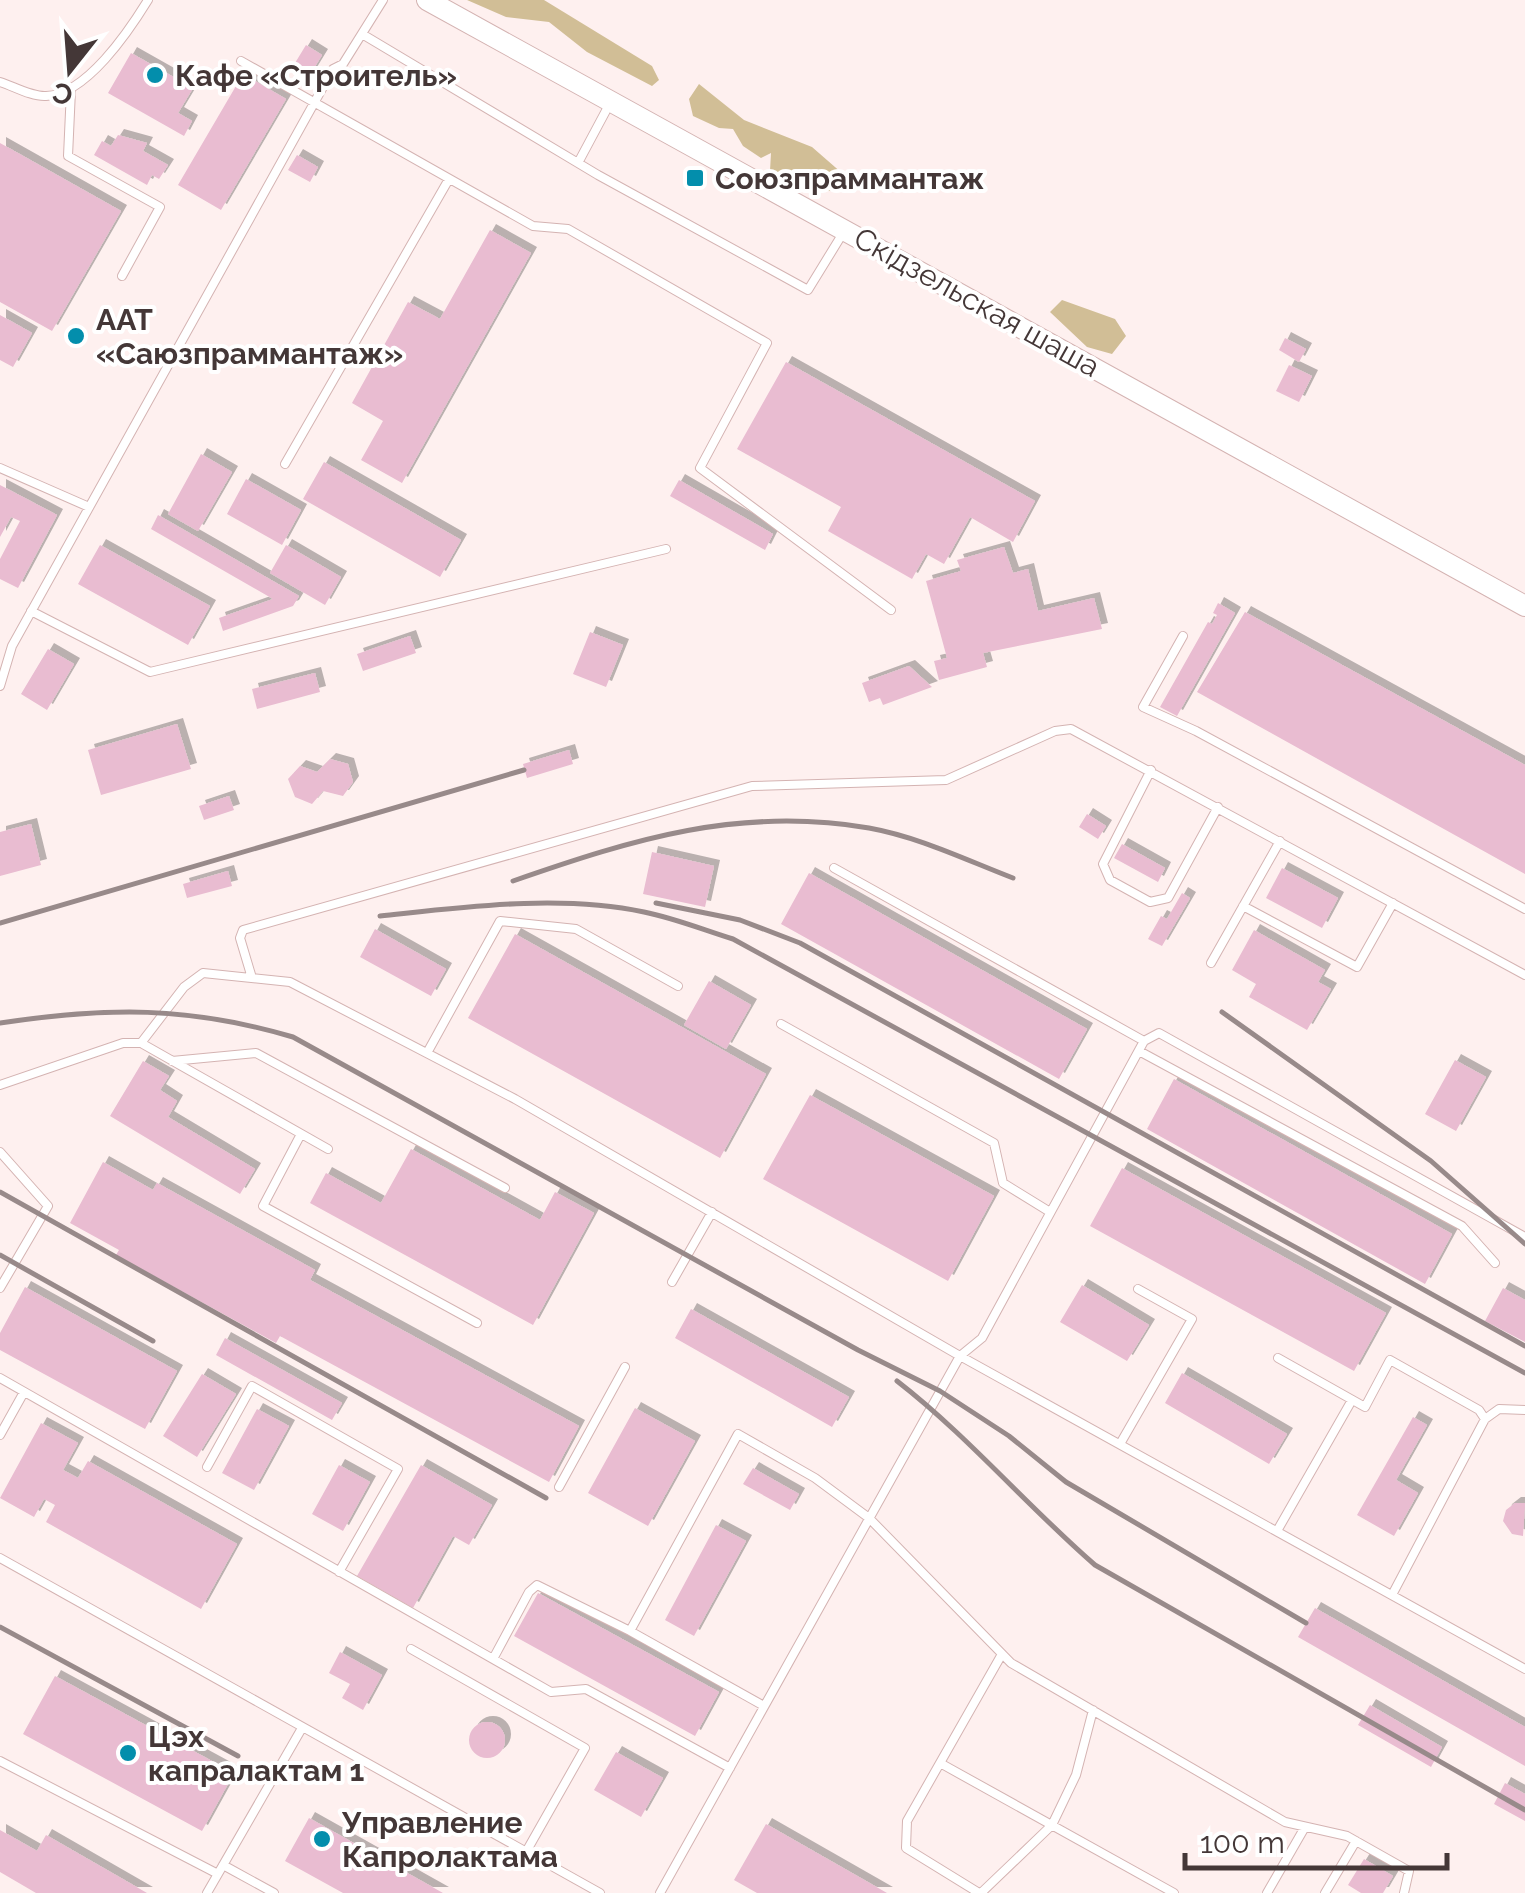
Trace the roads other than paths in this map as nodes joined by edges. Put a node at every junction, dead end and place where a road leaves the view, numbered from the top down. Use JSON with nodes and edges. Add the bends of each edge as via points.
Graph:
{"nodes":[{"id":1,"x":148,"y":0,"type":"edge"},
{"id":2,"x":383,"y":0,"type":"edge"},
{"id":3,"x":428,"y":0,"type":"edge"},
{"id":4,"x":362,"y":34,"type":"junction"},
{"id":5,"x":241,"y":61,"type":"dead end"},
{"id":6,"x":0,"y":82,"type":"edge"},
{"id":7,"x":71,"y":90,"type":"junction"},
{"id":8,"x":611,"y":101,"type":"junction"},
{"id":9,"x":314,"y":103,"type":"junction"},
{"id":10,"x":578,"y":163,"type":"junction"},
{"id":11,"x":449,"y":179,"type":"junction"},
{"id":12,"x":845,"y":230,"type":"junction"},
{"id":13,"x":122,"y":276,"type":"dead end"},
{"id":14,"x":286,"y":464,"type":"dead end"},
{"id":15,"x":0,"y":468,"type":"edge"},
{"id":16,"x":89,"y":507,"type":"junction"},
{"id":17,"x":666,"y":549,"type":"dead end"},
{"id":18,"x":1525,"y":606,"type":"edge"},
{"id":19,"x":891,"y":610,"type":"dead end"},
{"id":20,"x":31,"y":611,"type":"junction"},
{"id":21,"x":1183,"y":636,"type":"dead end"},
{"id":22,"x":0,"y":686,"type":"edge"},
{"id":23,"x":1151,"y":770,"type":"junction"},
{"id":24,"x":1218,"y":807,"type":"junction"},
{"id":25,"x":1280,"y":841,"type":"junction"},
{"id":26,"x":834,"y":868,"type":"dead end"},
{"id":27,"x":1392,"y":902,"type":"junction"},
{"id":28,"x":1244,"y":906,"type":"junction"},
{"id":29,"x":1525,"y":909,"type":"edge"},
{"id":30,"x":1212,"y":962,"type":"dead end"},
{"id":31,"x":1525,"y":976,"type":"edge"},
{"id":32,"x":252,"y":978,"type":"junction"},
{"id":33,"x":678,"y":986,"type":"dead end"},
{"id":34,"x":781,"y":1024,"type":"dead end"},
{"id":35,"x":1144,"y":1041,"type":"junction"},
{"id":36,"x":141,"y":1043,"type":"junction"},
{"id":37,"x":1138,"y":1051,"type":"junction"},
{"id":38,"x":427,"y":1052,"type":"junction"},
{"id":39,"x":172,"y":1061,"type":"junction"},
{"id":40,"x":0,"y":1085,"type":"edge"},
{"id":41,"x":301,"y":1134,"type":"junction"},
{"id":42,"x":328,"y":1149,"type":"dead end"},
{"id":43,"x":0,"y":1152,"type":"edge"},
{"id":44,"x":505,"y":1188,"type":"dead end"},
{"id":45,"x":712,"y":1212,"type":"junction"},
{"id":46,"x":1050,"y":1212,"type":"junction"},
{"id":47,"x":1525,"y":1238,"type":"edge"},
{"id":48,"x":1494,"y":1263,"type":"dead end"},
{"id":49,"x":672,"y":1282,"type":"dead end"},
{"id":50,"x":0,"y":1288,"type":"edge"},
{"id":51,"x":1138,"y":1289,"type":"dead end"},
{"id":52,"x":477,"y":1324,"type":"dead end"},
{"id":53,"x":960,"y":1356,"type":"junction"},
{"id":54,"x":1278,"y":1358,"type":"dead end"},
{"id":55,"x":626,"y":1367,"type":"dead end"},
{"id":56,"x":0,"y":1378,"type":"edge"},
{"id":57,"x":24,"y":1392,"type":"junction"},
{"id":58,"x":1352,"y":1400,"type":"junction"},
{"id":59,"x":1525,"y":1410,"type":"edge"},
{"id":60,"x":1485,"y":1419,"type":"junction"},
{"id":61,"x":0,"y":1435,"type":"edge"},
{"id":62,"x":1120,"y":1444,"type":"junction"},
{"id":63,"x":207,"y":1467,"type":"dead end"},
{"id":64,"x":559,"y":1487,"type":"dead end"},
{"id":65,"x":870,"y":1518,"type":"junction"},
{"id":66,"x":1277,"y":1531,"type":"junction"},
{"id":67,"x":0,"y":1558,"type":"edge"},
{"id":68,"x":339,"y":1572,"type":"junction"},
{"id":69,"x":1392,"y":1595,"type":"junction"},
{"id":70,"x":630,"y":1631,"type":"junction"},
{"id":71,"x":411,"y":1649,"type":"dead end"},
{"id":72,"x":1002,"y":1654,"type":"junction"},
{"id":73,"x":493,"y":1660,"type":"junction"},
{"id":74,"x":1525,"y":1669,"type":"edge"},
{"id":75,"x":764,"y":1706,"type":"junction"},
{"id":76,"x":1093,"y":1710,"type":"junction"},
{"id":77,"x":302,"y":1728,"type":"junction"},
{"id":78,"x":0,"y":1761,"type":"edge"},
{"id":79,"x":940,"y":1762,"type":"junction"},
{"id":80,"x":730,"y":1768,"type":"junction"},
{"id":81,"x":1052,"y":1825,"type":"junction"},
{"id":82,"x":1305,"y":1826,"type":"junction"},
{"id":83,"x":1356,"y":1841,"type":"junction"},
{"id":84,"x":526,"y":1852,"type":"junction"},
{"id":85,"x":220,"y":1869,"type":"junction"},
{"id":86,"x":207,"y":1893,"type":"edge"},
{"id":87,"x":274,"y":1893,"type":"edge"},
{"id":88,"x":600,"y":1893,"type":"edge"},
{"id":89,"x":660,"y":1893,"type":"edge"},
{"id":90,"x":980,"y":1893,"type":"edge"},
{"id":91,"x":1174,"y":1893,"type":"edge"},
{"id":92,"x":1267,"y":1893,"type":"edge"},
{"id":93,"x":1325,"y":1893,"type":"edge"},
{"id":94,"x":1404,"y":1893,"type":"edge"}],
"edges":[{"from":1,"to":7,"type":"lane","via":[[125,38]]},
{"from":2,"to":4,"type":"lane"},
{"from":3,"to":8,"type":"street","name":"Скідзельская шаша"},
{"from":4,"to":9,"type":"lane"},
{"from":4,"to":10,"type":"lane"},
{"from":5,"to":9,"type":"lane"},
{"from":6,"to":7,"type":"lane","via":[[44,96]]},
{"from":7,"to":13,"type":"lane","via":[[68,156],[160,207]]},
{"from":8,"to":10,"type":"lane"},
{"from":8,"to":12,"type":"street","name":"Скідзельская шаша"},
{"from":9,"to":11,"type":"lane"},
{"from":9,"to":16,"type":"lane"},
{"from":10,"to":12,"type":"lane","via":[[808,290]]},
{"from":11,"to":14,"type":"lane"},
{"from":11,"to":19,"type":"lane","via":[[533,226],[568,229],[767,343],[700,468]]},
{"from":12,"to":18,"type":"street","name":"Скідзельская шаша"},
{"from":15,"to":16,"type":"lane"},
{"from":16,"to":20,"type":"lane"},
{"from":17,"to":20,"type":"lane","via":[[150,672]]},
{"from":20,"to":22,"type":"lane"},
{"from":21,"to":29,"type":"lane","via":[[1143,706]]},
{"from":23,"to":24,"type":"lane"},
{"from":23,"to":24,"type":"lane","via":[[1103,864],[1110,880],[1150,902],[1168,898]]},
{"from":23,"to":32,"type":"lane","via":[[1071,730],[1054,731],[946,780],[752,786],[243,930]]},
{"from":24,"to":25,"type":"lane"},
{"from":25,"to":27,"type":"lane"},
{"from":25,"to":28,"type":"lane"},
{"from":26,"to":35,"type":"lane"},
{"from":27,"to":28,"type":"lane","via":[[1357,967]]},
{"from":27,"to":31,"type":"lane"},
{"from":28,"to":30,"type":"lane"},
{"from":32,"to":36,"type":"lane","via":[[203,974],[184,987]]},
{"from":32,"to":38,"type":"lane","via":[[290,982]]},
{"from":33,"to":38,"type":"lane","via":[[576,929],[500,921]]},
{"from":34,"to":46,"type":"lane","via":[[994,1143],[1003,1183]]},
{"from":35,"to":37,"type":"lane"},
{"from":35,"to":47,"type":"lane","via":[[1159,1033]]},
{"from":36,"to":39,"type":"lane"},
{"from":36,"to":40,"type":"lane","via":[[123,1043]]},
{"from":37,"to":46,"type":"lane"},
{"from":37,"to":48,"type":"lane","via":[[1462,1226]]},
{"from":38,"to":45,"type":"lane"},
{"from":39,"to":41,"type":"lane"},
{"from":39,"to":44,"type":"lane","via":[[256,1053]]},
{"from":41,"to":42,"type":"lane"},
{"from":41,"to":52,"type":"lane","via":[[263,1206]]},
{"from":43,"to":50,"type":"lane","via":[[48,1206]]},
{"from":45,"to":49,"type":"lane"},
{"from":45,"to":53,"type":"lane"},
{"from":46,"to":53,"type":"lane","via":[[982,1338]]},
{"from":51,"to":62,"type":"lane","via":[[1192,1320]]},
{"from":53,"to":62,"type":"lane"},
{"from":53,"to":65,"type":"lane"},
{"from":54,"to":58,"type":"lane"},
{"from":55,"to":64,"type":"lane"},
{"from":56,"to":57,"type":"lane"},
{"from":57,"to":61,"type":"lane"},
{"from":57,"to":68,"type":"lane"},
{"from":58,"to":60,"type":"lane","via":[[1365,1407],[1390,1360],[1480,1410]]},
{"from":58,"to":66,"type":"lane"},
{"from":59,"to":60,"type":"lane","via":[[1498,1409]]},
{"from":60,"to":69,"type":"lane"},
{"from":62,"to":66,"type":"lane"},
{"from":63,"to":68,"type":"lane","via":[[252,1386],[398,1469]]},
{"from":65,"to":70,"type":"lane","via":[[738,1434]]},
{"from":65,"to":72,"type":"lane"},
{"from":65,"to":75,"type":"lane"},
{"from":66,"to":69,"type":"lane"},
{"from":67,"to":77,"type":"lane"},
{"from":68,"to":73,"type":"lane"},
{"from":69,"to":74,"type":"lane"},
{"from":70,"to":73,"type":"lane","via":[[537,1585]]},
{"from":70,"to":75,"type":"lane"},
{"from":71,"to":84,"type":"lane","via":[[585,1748]]},
{"from":72,"to":76,"type":"lane"},
{"from":72,"to":79,"type":"lane"},
{"from":73,"to":80,"type":"lane","via":[[551,1692],[586,1689]]},
{"from":75,"to":80,"type":"lane"},
{"from":76,"to":81,"type":"lane","via":[[1076,1775]]},
{"from":76,"to":82,"type":"lane","via":[[1285,1822]]},
{"from":77,"to":84,"type":"lane"},
{"from":77,"to":85,"type":"lane"},
{"from":78,"to":85,"type":"lane"},
{"from":79,"to":81,"type":"lane"},
{"from":79,"to":90,"type":"lane","via":[[907,1821],[906,1848]]},
{"from":80,"to":89,"type":"lane"},
{"from":81,"to":90,"type":"lane"},
{"from":81,"to":91,"type":"lane"},
{"from":82,"to":83,"type":"lane"},
{"from":82,"to":92,"type":"lane"},
{"from":83,"to":93,"type":"lane"},
{"from":83,"to":94,"type":"lane","via":[[1409,1871]]},
{"from":84,"to":88,"type":"lane"},
{"from":85,"to":86,"type":"lane"},
{"from":85,"to":87,"type":"lane"}]}
